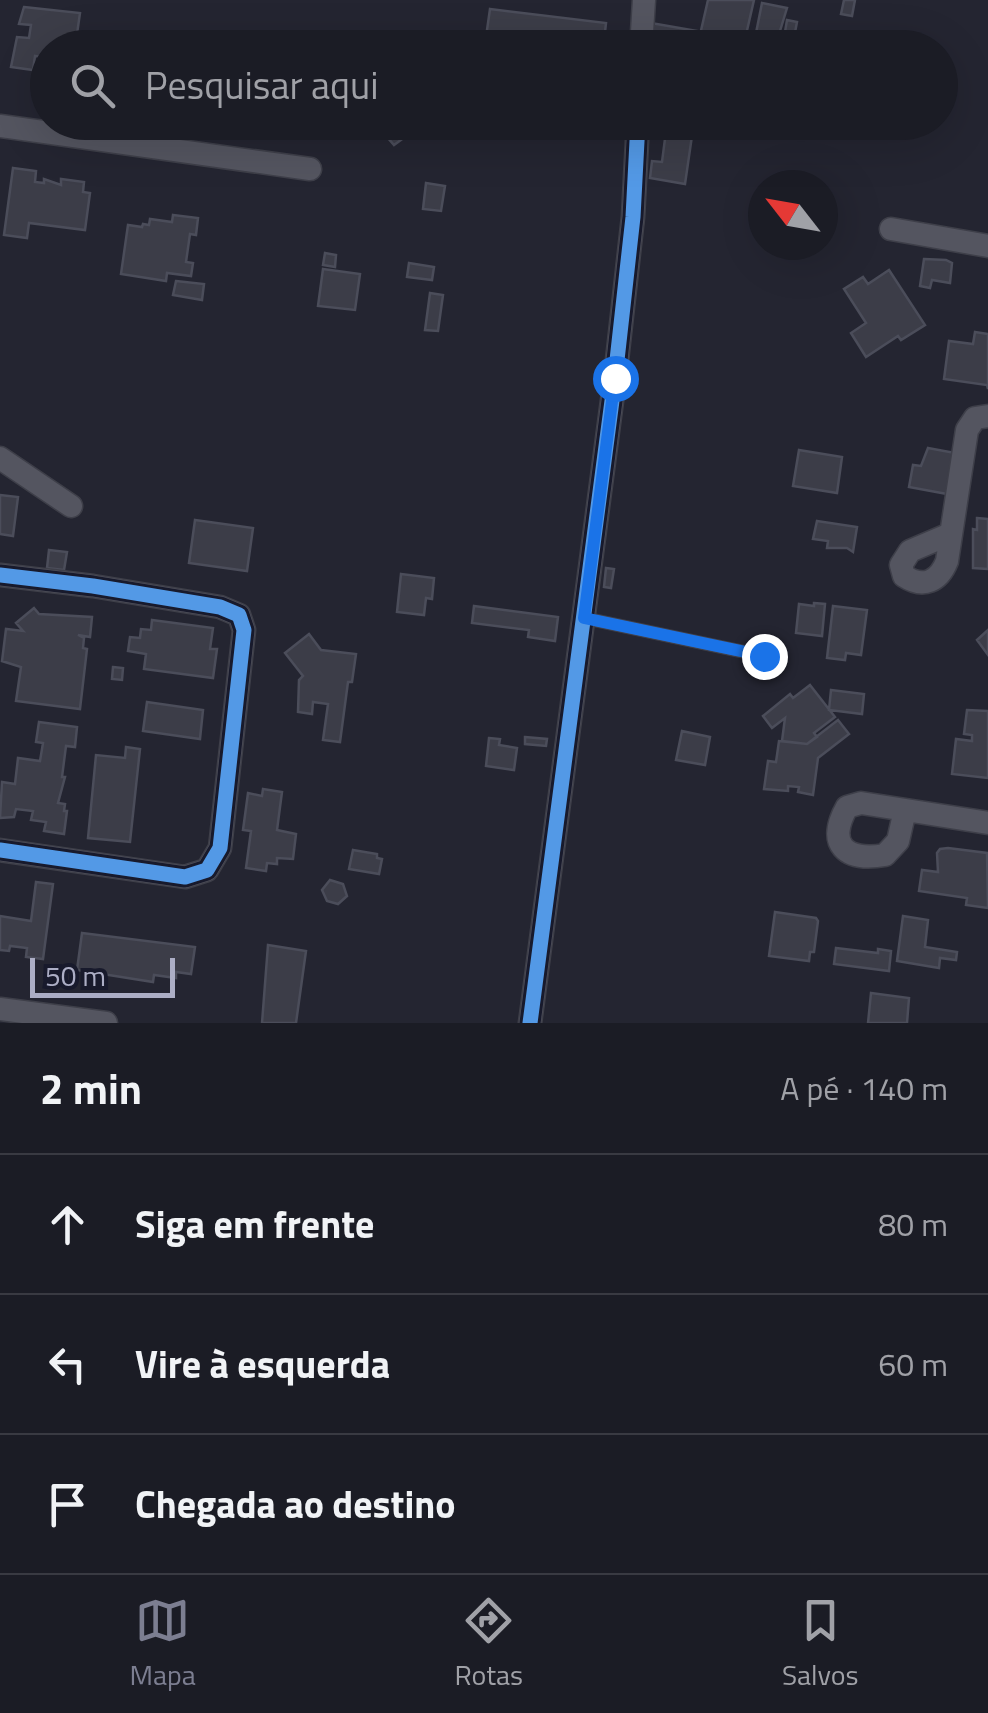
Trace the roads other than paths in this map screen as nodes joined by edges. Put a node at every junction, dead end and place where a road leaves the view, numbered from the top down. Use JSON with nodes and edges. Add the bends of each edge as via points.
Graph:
{"nodes":[{"id":1,"x":644,"y":0,"type":"edge"},
{"id":2,"x":643,"y":30,"type":"edge"},
{"id":3,"x":0,"y":126,"type":"edge"},
{"id":4,"x":30,"y":130,"type":"edge"},
{"id":5,"x":101,"y":140,"type":"edge"},
{"id":6,"x":637,"y":140,"type":"edge"},
{"id":7,"x":310,"y":169,"type":"dead end"},
{"id":8,"x":891,"y":229,"type":"dead end"},
{"id":9,"x":988,"y":246,"type":"edge"},
{"id":10,"x":988,"y":416,"type":"edge"},
{"id":11,"x":0,"y":458,"type":"edge"},
{"id":12,"x":71,"y":506,"type":"dead end"},
{"id":13,"x":950,"y":534,"type":"dead end"},
{"id":14,"x":0,"y":575,"type":"edge"},
{"id":15,"x":584,"y":618,"type":"junction"},
{"id":16,"x":764,"y":656,"type":"dead end"},
{"id":17,"x":905,"y":810,"type":"dead end"},
{"id":18,"x":988,"y":823,"type":"edge"},
{"id":19,"x":0,"y":850,"type":"edge"},
{"id":20,"x":0,"y":1009,"type":"edge"},
{"id":21,"x":106,"y":1023,"type":"edge"},
{"id":22,"x":530,"y":1023,"type":"edge"}],
"edges":[{"from":1,"to":2,"type":"street"},
{"from":3,"to":4,"type":"street"},
{"from":5,"to":7,"type":"street"},
{"from":6,"to":15,"type":"street"},
{"from":8,"to":9,"type":"street"},
{"from":10,"to":13,"type":"street","via":[[974,418],[967,430]]},
{"from":11,"to":12,"type":"street"},
{"from":14,"to":19,"type":"street","via":[[220,607],[239,616],[244,630],[220,848],[207,870],[184,877]]},
{"from":15,"to":16,"type":"lane"},
{"from":15,"to":22,"type":"street"},
{"from":17,"to":18,"type":"street"},
{"from":20,"to":21,"type":"street"}]}
